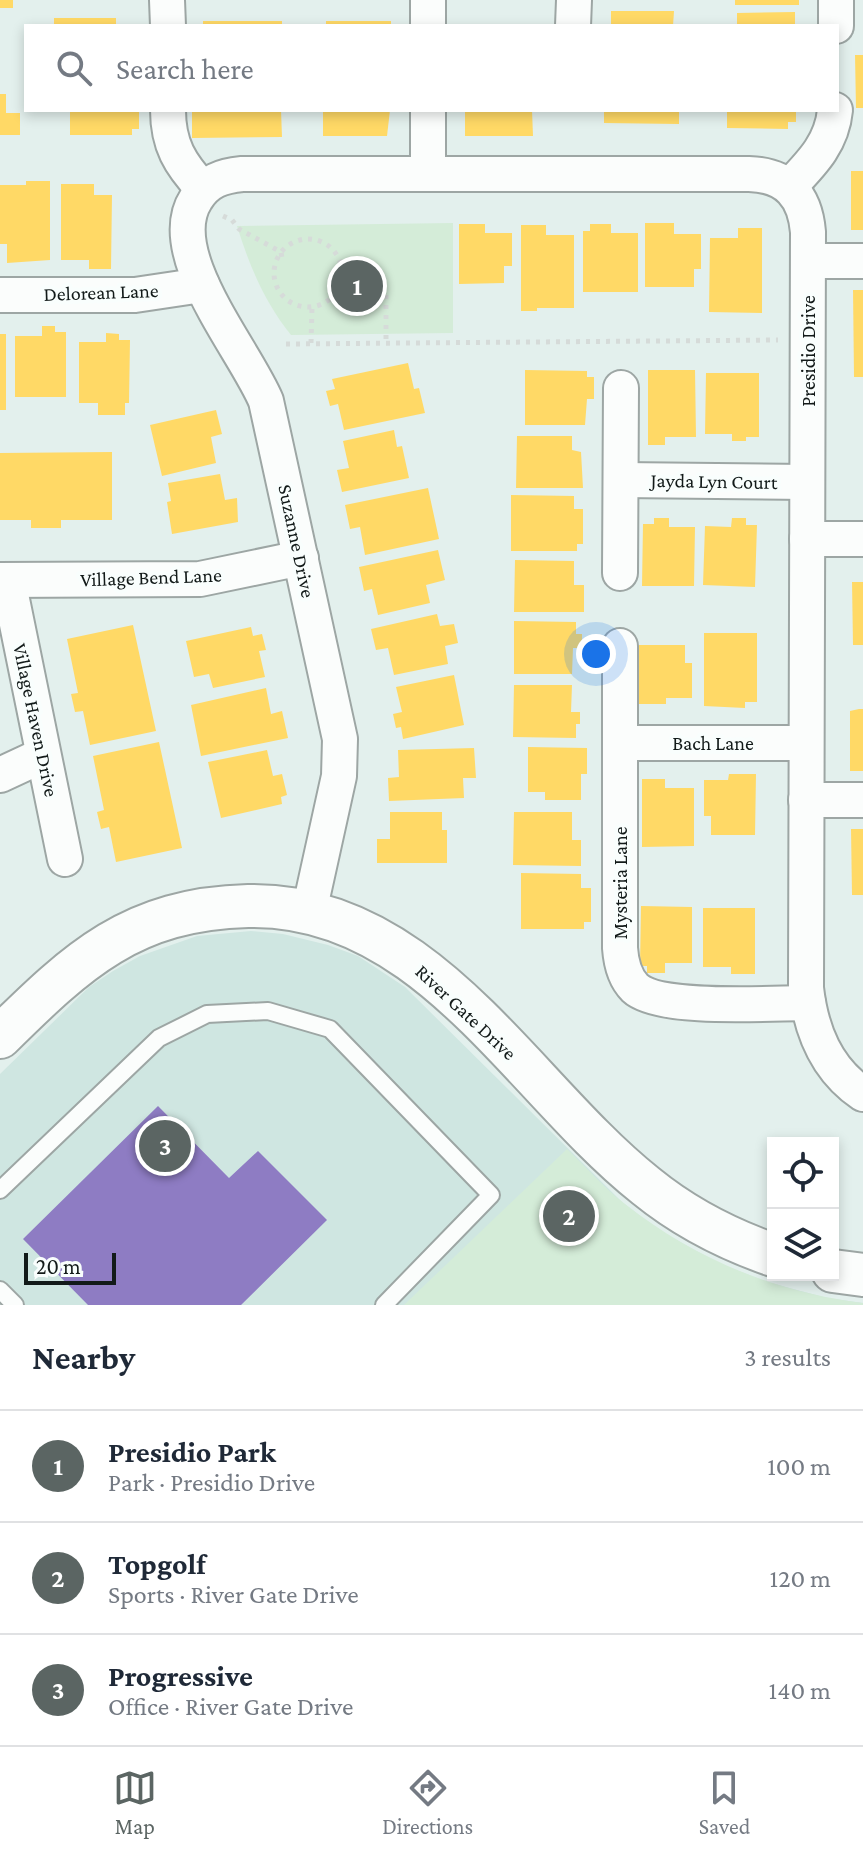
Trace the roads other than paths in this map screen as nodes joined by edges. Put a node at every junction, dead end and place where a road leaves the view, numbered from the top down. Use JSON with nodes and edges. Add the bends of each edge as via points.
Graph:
{"nodes":[{"id":1,"x":167,"y":0,"type":"edge"},
{"id":2,"x":428,"y":0,"type":"edge"},
{"id":3,"x":574,"y":0,"type":"edge"},
{"id":4,"x":836,"y":0,"type":"edge"},
{"id":5,"x":168,"y":24,"type":"edge"},
{"id":6,"x":428,"y":24,"type":"edge"},
{"id":7,"x":573,"y":24,"type":"edge"},
{"id":8,"x":836,"y":24,"type":"edge"},
{"id":9,"x":168,"y":112,"type":"edge"},
{"id":10,"x":428,"y":112,"type":"edge"},
{"id":11,"x":834,"y":112,"type":"edge"},
{"id":12,"x":428,"y":174,"type":"junction"},
{"id":13,"x":790,"y":186,"type":"junction"},
{"id":14,"x":209,"y":200,"type":"junction"},
{"id":15,"x":808,"y":261,"type":"junction"},
{"id":16,"x":863,"y":261,"type":"edge"},
{"id":17,"x":202,"y":285,"type":"junction"},
{"id":18,"x":0,"y":295,"type":"edge"},
{"id":19,"x":621,"y":388,"type":"dead end"},
{"id":20,"x":621,"y":480,"type":"junction"},
{"id":21,"x":807,"y":482,"type":"junction"},
{"id":22,"x":807,"y":539,"type":"junction"},
{"id":23,"x":863,"y":539,"type":"edge"},
{"id":24,"x":301,"y":558,"type":"junction"},
{"id":25,"x":620,"y":573,"type":"dead end"},
{"id":26,"x":4,"y":580,"type":"edge"},
{"id":27,"x":620,"y":646,"type":"dead end"},
{"id":28,"x":621,"y":743,"type":"junction"},
{"id":29,"x":806,"y":743,"type":"junction"},
{"id":30,"x":43,"y":755,"type":"junction"},
{"id":31,"x":0,"y":775,"type":"edge"},
{"id":32,"x":806,"y":800,"type":"junction"},
{"id":33,"x":863,"y":800,"type":"edge"},
{"id":34,"x":65,"y":859,"type":"dead end"},
{"id":35,"x":309,"y":912,"type":"junction"},
{"id":36,"x":808,"y":1003,"type":"junction"},
{"id":37,"x":0,"y":1037,"type":"edge"},
{"id":38,"x":863,"y":1094,"type":"edge"},
{"id":39,"x":0,"y":1190,"type":"edge"},
{"id":40,"x":767,"y":1252,"type":"edge"},
{"id":41,"x":839,"y":1272,"type":"edge"},
{"id":42,"x":863,"y":1275,"type":"edge"},
{"id":43,"x":0,"y":1290,"type":"edge"},
{"id":44,"x":15,"y":1305,"type":"edge"},
{"id":45,"x":384,"y":1305,"type":"edge"}],
"edges":[{"from":1,"to":5,"type":"street"},
{"from":2,"to":6,"type":"street"},
{"from":3,"to":7,"type":"street"},
{"from":4,"to":8,"type":"street"},
{"from":9,"to":14,"type":"street","via":[[177,158]]},
{"from":10,"to":12,"type":"street"},
{"from":11,"to":13,"type":"street","via":[[827,142]]},
{"from":12,"to":13,"type":"street","via":[[749,174]]},
{"from":12,"to":14,"type":"street","via":[[242,174],[220,178]]},
{"from":13,"to":15,"type":"street","name":"Presidio Drive","via":[[805,211]]},
{"from":14,"to":17,"type":"street","name":"Suzanne Drive","via":[[190,210],[187,221],[189,250]]},
{"from":15,"to":16,"type":"street"},
{"from":15,"to":21,"type":"street","name":"Presidio Drive"},
{"from":17,"to":18,"type":"street","name":"Delorean Lane","via":[[135,295]]},
{"from":17,"to":24,"type":"street","name":"Suzanne Drive","via":[[266,401]]},
{"from":19,"to":20,"type":"street","name":"Jayda Lyn Court"},
{"from":20,"to":21,"type":"street","name":"Jayda Lyn Court"},
{"from":20,"to":25,"type":"street","name":"Jayda Lyn Court"},
{"from":21,"to":22,"type":"street","name":"Presidio Drive"},
{"from":22,"to":23,"type":"street"},
{"from":22,"to":29,"type":"street","name":"Presidio Drive"},
{"from":24,"to":26,"type":"street","name":"Village Bend Lane","via":[[200,579]]},
{"from":24,"to":35,"type":"street","name":"Suzanne Drive","via":[[341,752]]},
{"from":26,"to":30,"type":"street","name":"Village Haven Drive"},
{"from":27,"to":28,"type":"street","name":"Mysteria Lane"},
{"from":28,"to":29,"type":"street","name":"Bach Lane"},
{"from":28,"to":36,"type":"street","name":"Mysteria Lane","via":[[620,948],[629,980],[646,995],[669,1002]]},
{"from":29,"to":32,"type":"street","name":"Presidio Drive"},
{"from":30,"to":31,"type":"street"},
{"from":30,"to":34,"type":"street","name":"Village Haven Drive"},
{"from":32,"to":33,"type":"street"},
{"from":32,"to":36,"type":"street","name":"Presidio Drive"},
{"from":35,"to":37,"type":"street","name":"River Gate Drive","via":[[213,908],[143,926],[79,963]]},
{"from":35,"to":40,"type":"street","name":"River Gate Drive","via":[[345,922],[420,967],[644,1185],[698,1222]]},
{"from":36,"to":38,"type":"street","name":"Presidio Drive","via":[[812,1026],[830,1062]]},
{"from":39,"to":45,"type":"lane","via":[[159,1038],[207,1014],[268,1011],[318,1025],[330,1029],[491,1195]]},
{"from":41,"to":42,"type":"street"},
{"from":43,"to":44,"type":"lane"}]}
